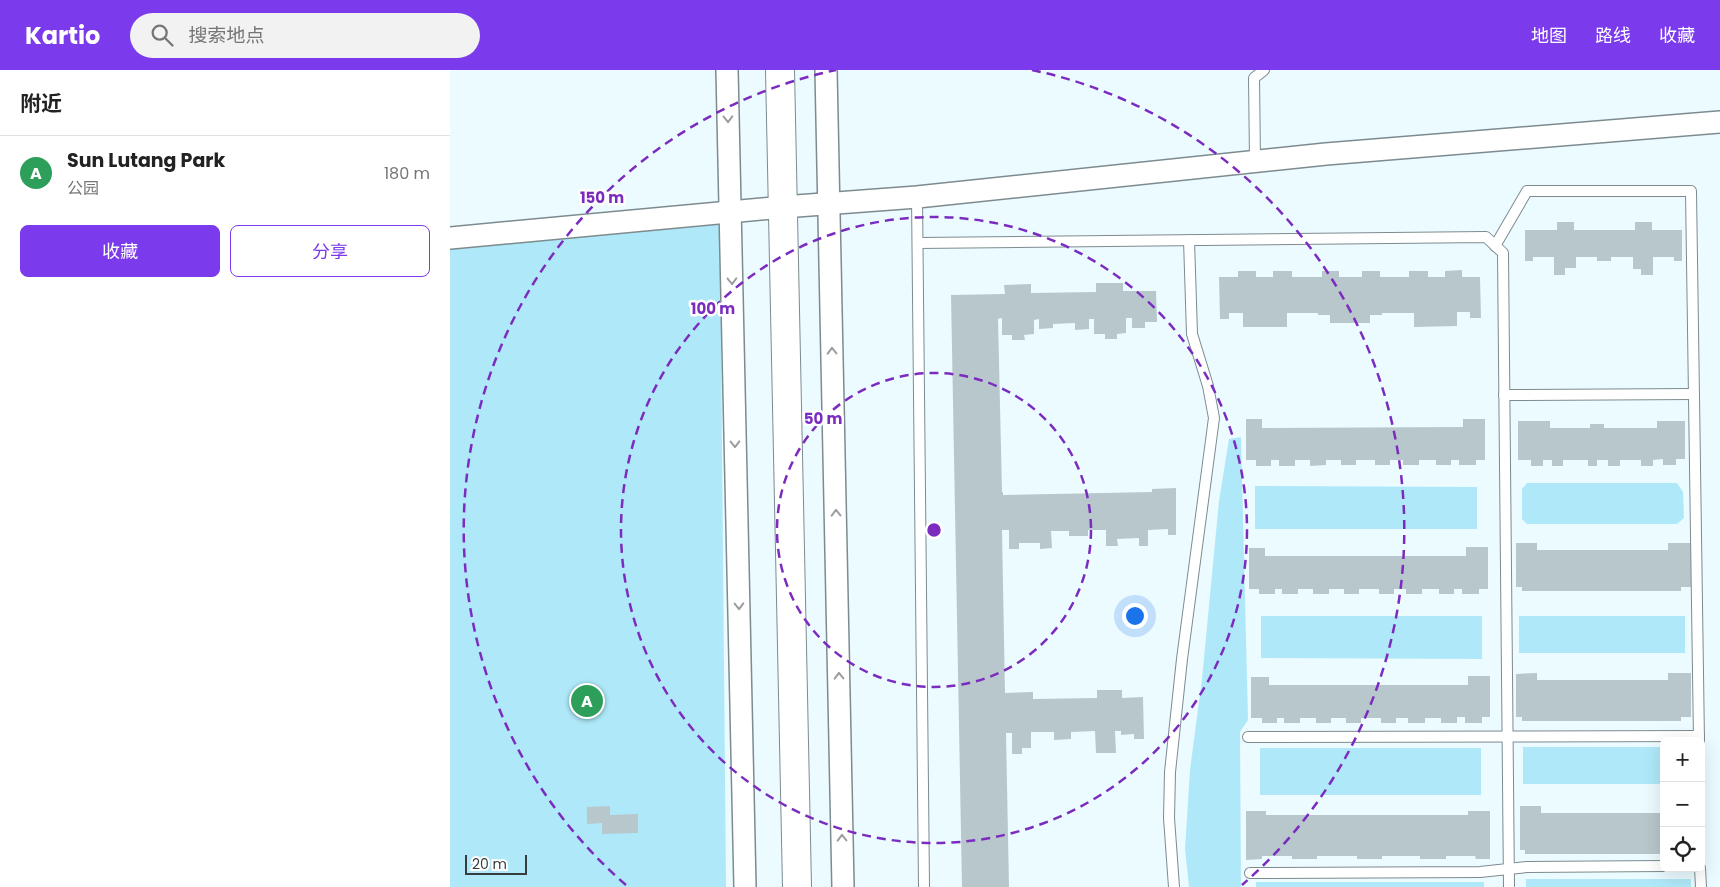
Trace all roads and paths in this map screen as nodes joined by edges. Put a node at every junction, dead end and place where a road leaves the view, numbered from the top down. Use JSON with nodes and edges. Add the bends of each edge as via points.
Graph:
{"nodes":[{"id":1,"x":728,"y":70,"type":"edge"},
{"id":2,"x":769,"y":70,"type":"edge"},
{"id":3,"x":780,"y":70,"type":"edge"},
{"id":4,"x":826,"y":70,"type":"edge"},
{"id":5,"x":1264,"y":70,"type":"edge"},
{"id":6,"x":1720,"y":122,"type":"edge"},
{"id":7,"x":1255,"y":162,"type":"junction"},
{"id":8,"x":918,"y":197,"type":"junction"},
{"id":9,"x":829,"y":204,"type":"junction"},
{"id":10,"x":777,"y":208,"type":"junction"},
{"id":11,"x":730,"y":212,"type":"junction"},
{"id":12,"x":450,"y":238,"type":"edge"},
{"id":13,"x":1189,"y":240,"type":"junction"},
{"id":14,"x":918,"y":242,"type":"junction"},
{"id":15,"x":1495,"y":246,"type":"junction"},
{"id":16,"x":1694,"y":394,"type":"junction"},
{"id":17,"x":1504,"y":395,"type":"junction"},
{"id":18,"x":1507,"y":736,"type":"junction"},
{"id":19,"x":1248,"y":737,"type":"dead end"},
{"id":20,"x":1699,"y":737,"type":"edge"},
{"id":21,"x":1660,"y":738,"type":"edge"},
{"id":22,"x":1660,"y":866,"type":"edge"},
{"id":23,"x":1508,"y":869,"type":"junction"},
{"id":24,"x":1700,"y":872,"type":"edge"},
{"id":25,"x":1250,"y":873,"type":"dead end"},
{"id":26,"x":744,"y":887,"type":"edge"},
{"id":27,"x":786,"y":887,"type":"edge"},
{"id":28,"x":797,"y":887,"type":"edge"},
{"id":29,"x":844,"y":887,"type":"edge"},
{"id":30,"x":924,"y":887,"type":"edge"},
{"id":31,"x":1174,"y":887,"type":"edge"},
{"id":32,"x":1509,"y":887,"type":"edge"},
{"id":33,"x":1701,"y":887,"type":"edge"}],
"edges":[{"from":1,"to":11,"type":"street","one_way":true},
{"from":2,"to":10,"type":"main road"},
{"from":3,"to":10,"type":"main road"},
{"from":4,"to":9,"type":"street"},
{"from":5,"to":7,"type":"lane","via":[[1254,78]]},
{"from":6,"to":7,"type":"street"},
{"from":7,"to":8,"type":"street"},
{"from":8,"to":9,"type":"street"},
{"from":8,"to":14,"type":"lane"},
{"from":9,"to":10,"type":"street"},
{"from":29,"to":9,"type":"street","one_way":true},
{"from":10,"to":11,"type":"street"},
{"from":10,"to":27,"type":"main road"},
{"from":10,"to":28,"type":"main road"},
{"from":11,"to":12,"type":"street"},
{"from":11,"to":26,"type":"street","one_way":true},
{"from":13,"to":14,"type":"lane"},
{"from":13,"to":15,"type":"lane","via":[[1486,237]]},
{"from":13,"to":31,"type":"lane","via":[[1192,334],[1214,418],[1170,772],[1169,818]]},
{"from":14,"to":30,"type":"lane"},
{"from":15,"to":16,"type":"lane","via":[[1526,191],[1692,191]]},
{"from":15,"to":17,"type":"lane","via":[[1503,253]]},
{"from":16,"to":17,"type":"lane"},
{"from":16,"to":20,"type":"lane"},
{"from":17,"to":18,"type":"lane"},
{"from":18,"to":19,"type":"lane"},
{"from":18,"to":21,"type":"lane"},
{"from":18,"to":23,"type":"lane"},
{"from":22,"to":23,"type":"lane"},
{"from":23,"to":25,"type":"lane","via":[[1480,872]]},
{"from":23,"to":32,"type":"lane"},
{"from":24,"to":33,"type":"lane"}]}
